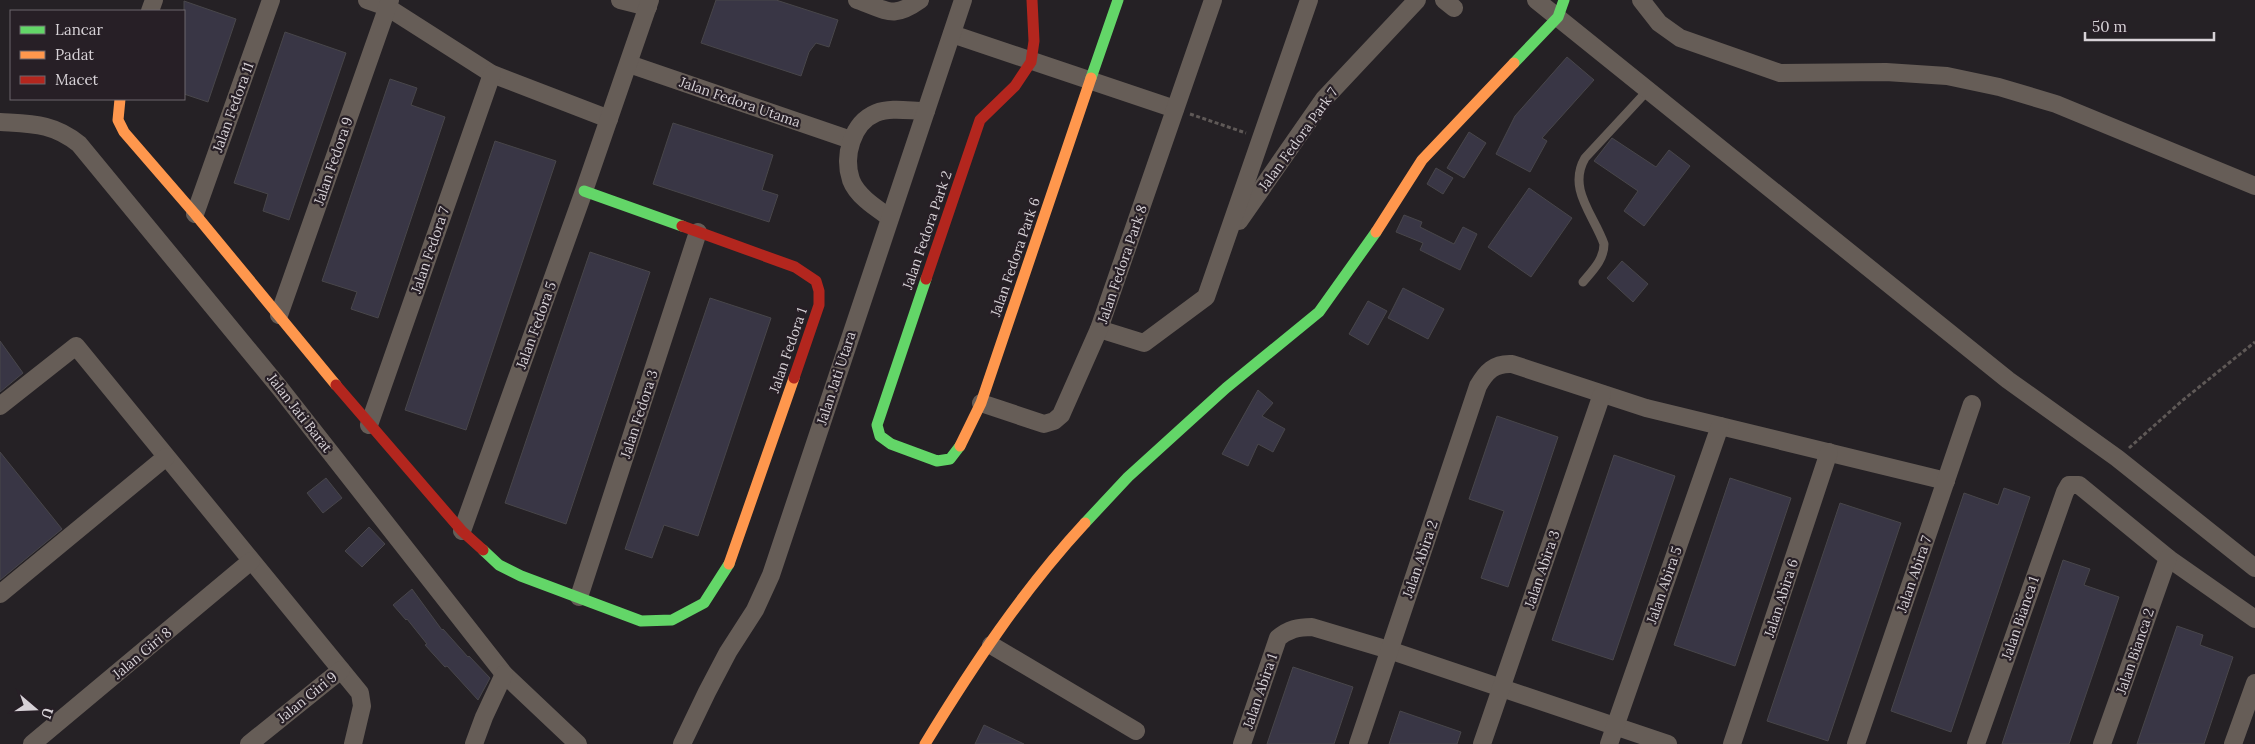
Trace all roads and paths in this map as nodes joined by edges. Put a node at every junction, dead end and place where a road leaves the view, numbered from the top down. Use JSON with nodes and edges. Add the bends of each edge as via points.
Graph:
{"nodes":[{"id":1,"x":271,"y":0,"type":"edge"},
{"id":2,"x":367,"y":0,"type":"edge"},
{"id":3,"x":620,"y":0,"type":"edge"},
{"id":4,"x":858,"y":0,"type":"edge"},
{"id":5,"x":920,"y":0,"type":"edge"},
{"id":6,"x":963,"y":0,"type":"edge"},
{"id":7,"x":1032,"y":0,"type":"edge"},
{"id":8,"x":1118,"y":0,"type":"edge"},
{"id":9,"x":1213,"y":0,"type":"edge"},
{"id":10,"x":1309,"y":0,"type":"edge"},
{"id":11,"x":1416,"y":0,"type":"edge"},
{"id":12,"x":1536,"y":0,"type":"edge"},
{"id":13,"x":1564,"y":0,"type":"edge"},
{"id":14,"x":1641,"y":0,"type":"edge"},
{"id":15,"x":388,"y":3,"type":"edge"},
{"id":16,"x":649,"y":3,"type":"edge"},
{"id":17,"x":1558,"y":17,"type":"junction"},
{"id":18,"x":952,"y":34,"type":"junction"},
{"id":19,"x":1032,"y":61,"type":"junction"},
{"id":20,"x":629,"y":64,"type":"junction"},
{"id":21,"x":492,"y":74,"type":"junction"},
{"id":22,"x":1091,"y":80,"type":"junction"},
{"id":23,"x":1649,"y":89,"type":"junction"},
{"id":24,"x":120,"y":100,"type":"edge"},
{"id":25,"x":1175,"y":109,"type":"junction"},
{"id":26,"x":926,"y":111,"type":"junction"},
{"id":27,"x":609,"y":119,"type":"junction"},
{"id":28,"x":0,"y":122,"type":"edge"},
{"id":29,"x":1261,"y":138,"type":"junction"},
{"id":30,"x":851,"y":140,"type":"junction"},
{"id":31,"x":2255,"y":186,"type":"edge"},
{"id":32,"x":584,"y":191,"type":"junction"},
{"id":33,"x":195,"y":214,"type":"junction"},
{"id":34,"x":889,"y":218,"type":"junction"},
{"id":35,"x":698,"y":232,"type":"junction"},
{"id":36,"x":1227,"y":238,"type":"junction"},
{"id":37,"x":1583,"y":282,"type":"dead end"},
{"id":38,"x":279,"y":315,"type":"junction"},
{"id":39,"x":1100,"y":330,"type":"junction"},
{"id":40,"x":2255,"y":342,"type":"edge"},
{"id":41,"x":1602,"y":394,"type":"junction"},
{"id":42,"x":981,"y":403,"type":"junction"},
{"id":43,"x":1972,"y":404,"type":"dead end"},
{"id":44,"x":0,"y":406,"type":"edge"},
{"id":45,"x":369,"y":425,"type":"junction"},
{"id":46,"x":877,"y":425,"type":"joint"},
{"id":47,"x":1720,"y":426,"type":"junction"},
{"id":48,"x":1829,"y":452,"type":"junction"},
{"id":49,"x":166,"y":457,"type":"junction"},
{"id":50,"x":2117,"y":458,"type":"junction"},
{"id":51,"x":1946,"y":481,"type":"junction"},
{"id":52,"x":462,"y":531,"type":"junction"},
{"id":53,"x":2168,"y":558,"type":"junction"},
{"id":54,"x":251,"y":561,"type":"junction"},
{"id":55,"x":2255,"y":568,"type":"edge"},
{"id":56,"x":0,"y":594,"type":"edge"},
{"id":57,"x":579,"y":597,"type":"junction"},
{"id":58,"x":2255,"y":619,"type":"edge"},
{"id":59,"x":991,"y":645,"type":"junction"},
{"id":60,"x":1389,"y":650,"type":"junction"},
{"id":61,"x":341,"y":670,"type":"junction"},
{"id":62,"x":504,"y":674,"type":"junction"},
{"id":63,"x":2255,"y":683,"type":"edge"},
{"id":64,"x":1501,"y":688,"type":"junction"},
{"id":65,"x":1615,"y":726,"type":"junction"},
{"id":66,"x":1136,"y":731,"type":"dead end"},
{"id":67,"x":32,"y":744,"type":"edge"},
{"id":68,"x":249,"y":744,"type":"edge"},
{"id":69,"x":353,"y":744,"type":"edge"},
{"id":70,"x":474,"y":744,"type":"edge"},
{"id":71,"x":578,"y":744,"type":"edge"},
{"id":72,"x":682,"y":744,"type":"edge"},
{"id":73,"x":925,"y":744,"type":"edge"},
{"id":74,"x":1242,"y":744,"type":"edge"},
{"id":75,"x":1358,"y":744,"type":"edge"},
{"id":76,"x":1482,"y":744,"type":"edge"},
{"id":77,"x":1609,"y":744,"type":"edge"},
{"id":78,"x":1668,"y":744,"type":"edge"},
{"id":79,"x":1732,"y":744,"type":"edge"},
{"id":80,"x":1856,"y":744,"type":"edge"},
{"id":81,"x":1976,"y":744,"type":"edge"},
{"id":82,"x":2102,"y":744,"type":"edge"},
{"id":83,"x":2233,"y":744,"type":"edge"}],
"edges":[{"from":1,"to":33,"type":"street","name":"Jalan Fedora 11"},
{"from":2,"to":15,"type":"street"},
{"from":3,"to":16,"type":"street"},
{"from":4,"to":5,"type":"street","via":[[894,13],[906,10]]},
{"from":6,"to":18,"type":"street","name":"Jalan Jati Utara"},
{"from":7,"to":19,"type":"street","via":[[1035,19]]},
{"from":8,"to":22,"type":"street","name":"Jalan Fedora Park 6"},
{"from":9,"to":25,"type":"street","name":"Jalan Fedora Park 8"},
{"from":10,"to":29,"type":"street","name":"Jalan Fedora Park 7"},
{"from":11,"to":36,"type":"street","name":"Jalan Fedora Park 7","via":[[1324,100]]},
{"from":12,"to":17,"type":"street"},
{"from":13,"to":17,"type":"street"},
{"from":14,"to":31,"type":"street","via":[[1659,23],[1680,38],[1780,73],[1938,75],[2000,87],[2056,104]]},
{"from":15,"to":21,"type":"street"},
{"from":15,"to":38,"type":"street","name":"Jalan Fedora 9"},
{"from":16,"to":20,"type":"street","name":"Jalan Fedora 5"},
{"from":17,"to":23,"type":"street"},
{"from":17,"to":59,"type":"street","via":[[1422,160],[1319,312],[1226,388],[1128,477],[1040,576]]},
{"from":18,"to":19,"type":"street"},
{"from":18,"to":26,"type":"street","name":"Jalan Jati Utara"},
{"from":19,"to":22,"type":"street"},
{"from":19,"to":46,"type":"street","name":"Jalan Fedora Park 2","via":[[1008,96],[980,120]]},
{"from":20,"to":27,"type":"street","name":"Jalan Fedora 5"},
{"from":20,"to":30,"type":"street","name":"Jalan Fedora Utama"},
{"from":21,"to":27,"type":"street"},
{"from":21,"to":45,"type":"street","name":"Jalan Fedora 7"},
{"from":22,"to":25,"type":"street"},
{"from":22,"to":42,"type":"street","name":"Jalan Fedora Park 6"},
{"from":23,"to":37,"type":"lane","via":[[1585,158],[1579,169],[1580,193],[1604,244],[1598,263]]},
{"from":23,"to":50,"type":"street","via":[[2000,374]]},
{"from":24,"to":33,"type":"street","via":[[118,120],[124,132]]},
{"from":25,"to":29,"type":"path"},
{"from":25,"to":39,"type":"street","name":"Jalan Fedora Park 8"},
{"from":26,"to":30,"type":"street","via":[[888,110],[875,114],[862,122]]},
{"from":26,"to":34,"type":"street","name":"Jalan Jati Utara"},
{"from":27,"to":32,"type":"street","name":"Jalan Fedora 5"},
{"from":28,"to":62,"type":"street","name":"Jalan Jati Barat","via":[[53,128],[79,144],[279,387]]},
{"from":29,"to":36,"type":"street","name":"Jalan Fedora Park 7"},
{"from":30,"to":34,"type":"street","via":[[848,157],[851,180],[871,204]]},
{"from":32,"to":35,"type":"street","name":"Jalan Fedora 1"},
{"from":32,"to":52,"type":"street","name":"Jalan Fedora 5"},
{"from":33,"to":38,"type":"street"},
{"from":34,"to":72,"type":"street","name":"Jalan Jati Utara","via":[[771,575]]},
{"from":35,"to":57,"type":"street","name":"Jalan Fedora 3"},
{"from":35,"to":57,"type":"street","name":"Jalan Fedora 1","via":[[810,274],[817,281],[819,305],[727,570],[704,603],[672,620],[641,621]]},
{"from":36,"to":39,"type":"street","name":"Jalan Fedora Park 7","via":[[1206,297],[1144,344]]},
{"from":38,"to":45,"type":"street"},
{"from":39,"to":42,"type":"street","name":"Jalan Fedora Park 8","via":[[1061,415],[1054,421],[1044,424]]},
{"from":40,"to":50,"type":"path"},
{"from":41,"to":47,"type":"street"},
{"from":41,"to":60,"type":"street","name":"Jalan Abira 2","via":[[1512,364],[1492,367],[1484,376]]},
{"from":41,"to":64,"type":"street","name":"Jalan Abira 3"},
{"from":42,"to":46,"type":"street","name":"Jalan Fedora Park 6","via":[[964,441],[950,459],[937,461],[891,444],[880,436]]},
{"from":43,"to":51,"type":"street","name":"Jalan Abira 7"},
{"from":44,"to":49,"type":"street","via":[[76,346]]},
{"from":45,"to":52,"type":"street"},
{"from":47,"to":48,"type":"street"},
{"from":47,"to":65,"type":"street","name":"Jalan Abira 5"},
{"from":48,"to":51,"type":"street"},
{"from":48,"to":79,"type":"street","name":"Jalan Abira 6"},
{"from":49,"to":54,"type":"street"},
{"from":49,"to":56,"type":"street"},
{"from":50,"to":55,"type":"street"},
{"from":51,"to":80,"type":"street","name":"Jalan Abira 7"},
{"from":52,"to":57,"type":"street","via":[[499,565]]},
{"from":53,"to":58,"type":"street"},
{"from":53,"to":81,"type":"street","name":"Jalan Bianca 1","via":[[2079,485],[2070,486],[2064,492]]},
{"from":53,"to":82,"type":"street","name":"Jalan Bianca 2"},
{"from":54,"to":61,"type":"street"},
{"from":54,"to":67,"type":"street","name":"Jalan Giri 8"},
{"from":59,"to":66,"type":"street"},
{"from":59,"to":73,"type":"street","via":[[973,666]]},
{"from":60,"to":64,"type":"street"},
{"from":60,"to":74,"type":"street","name":"Jalan Abira 1","via":[[1312,627],[1286,632],[1278,638]]},
{"from":60,"to":75,"type":"street","name":"Jalan Abira 2"},
{"from":61,"to":68,"type":"street","name":"Jalan Giri 9"},
{"from":61,"to":69,"type":"street","via":[[360,693],[362,706]]},
{"from":62,"to":70,"type":"street"},
{"from":62,"to":71,"type":"street","name":"Jalan Jati Barat"},
{"from":63,"to":83,"type":"street"},
{"from":64,"to":65,"type":"street"},
{"from":64,"to":76,"type":"street","name":"Jalan Abira 3"},
{"from":65,"to":77,"type":"street","name":"Jalan Abira 5"},
{"from":65,"to":78,"type":"street"}]}
